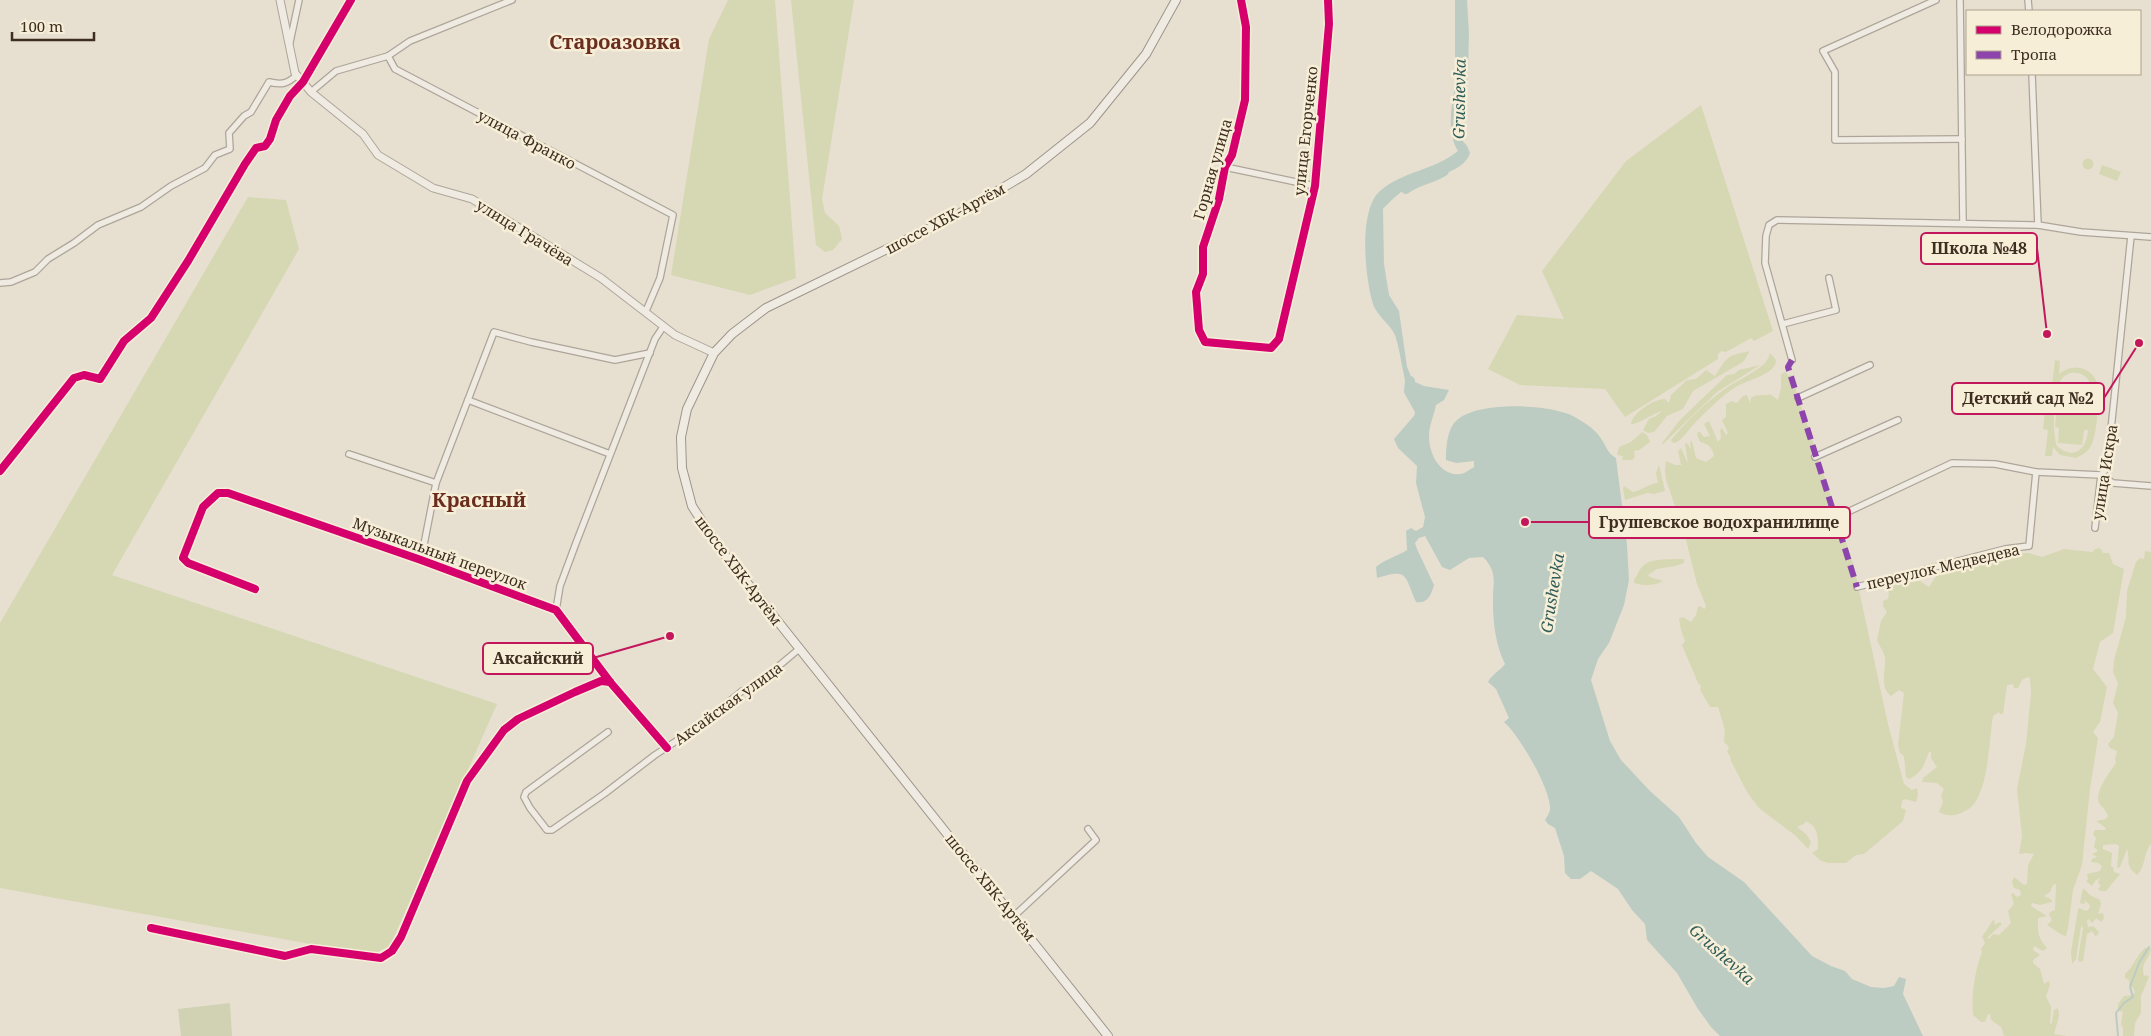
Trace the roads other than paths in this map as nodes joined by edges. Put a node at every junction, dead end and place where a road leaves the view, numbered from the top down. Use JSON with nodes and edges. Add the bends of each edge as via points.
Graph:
{"nodes":[{"id":1,"x":280,"y":0,"type":"edge"},
{"id":2,"x":299,"y":0,"type":"edge"},
{"id":3,"x":351,"y":0,"type":"edge"},
{"id":4,"x":512,"y":0,"type":"edge"},
{"id":5,"x":1176,"y":0,"type":"edge"},
{"id":6,"x":1241,"y":0,"type":"edge"},
{"id":7,"x":1328,"y":0,"type":"edge"},
{"id":8,"x":1936,"y":0,"type":"edge"},
{"id":9,"x":1960,"y":0,"type":"edge"},
{"id":10,"x":289,"y":45,"type":"junction"},
{"id":11,"x":388,"y":56,"type":"junction"},
{"id":12,"x":296,"y":74,"type":"junction"},
{"id":13,"x":2032,"y":75,"type":"edge"},
{"id":14,"x":303,"y":82,"type":"junction"},
{"id":15,"x":311,"y":92,"type":"junction"},
{"id":16,"x":1962,"y":139,"type":"junction"},
{"id":17,"x":1226,"y":167,"type":"junction"},
{"id":18,"x":1315,"y":186,"type":"junction"},
{"id":19,"x":1963,"y":223,"type":"junction"},
{"id":20,"x":2038,"y":225,"type":"junction"},
{"id":21,"x":2131,"y":236,"type":"junction"},
{"id":22,"x":2151,"y":237,"type":"edge"},
{"id":23,"x":1829,"y":278,"type":"dead end"},
{"id":24,"x":0,"y":283,"type":"edge"},
{"id":25,"x":646,"y":311,"type":"junction"},
{"id":26,"x":1783,"y":324,"type":"junction"},
{"id":27,"x":663,"y":326,"type":"junction"},
{"id":28,"x":1271,"y":348,"type":"joint"},
{"id":29,"x":650,"y":353,"type":"junction"},
{"id":30,"x":714,"y":353,"type":"junction"},
{"id":31,"x":1792,"y":360,"type":"dead end"},
{"id":32,"x":1870,"y":365,"type":"dead end"},
{"id":33,"x":1798,"y":398,"type":"dead end"},
{"id":34,"x":468,"y":400,"type":"junction"},
{"id":35,"x":1898,"y":420,"type":"dead end"},
{"id":36,"x":349,"y":454,"type":"dead end"},
{"id":37,"x":610,"y":454,"type":"junction"},
{"id":38,"x":1815,"y":457,"type":"dead end"},
{"id":39,"x":0,"y":471,"type":"edge"},
{"id":40,"x":2036,"y":472,"type":"junction"},
{"id":41,"x":2102,"y":475,"type":"junction"},
{"id":42,"x":436,"y":483,"type":"junction"},
{"id":43,"x":2151,"y":486,"type":"edge"},
{"id":44,"x":1835,"y":518,"type":"dead end"},
{"id":45,"x":2095,"y":528,"type":"dead end"},
{"id":46,"x":421,"y":560,"type":"junction"},
{"id":47,"x":1857,"y":586,"type":"dead end"},
{"id":48,"x":255,"y":589,"type":"dead end"},
{"id":49,"x":556,"y":610,"type":"junction"},
{"id":50,"x":799,"y":649,"type":"junction"},
{"id":51,"x":610,"y":682,"type":"junction"},
{"id":52,"x":608,"y":732,"type":"dead end"},
{"id":53,"x":667,"y":748,"type":"junction"},
{"id":54,"x":1088,"y":830,"type":"dead end"},
{"id":55,"x":1014,"y":916,"type":"junction"},
{"id":56,"x":151,"y":928,"type":"dead end"},
{"id":57,"x":1108,"y":1036,"type":"edge"}],
"edges":[{"from":1,"to":10,"type":"street"},
{"from":2,"to":10,"type":"street"},
{"from":3,"to":14,"type":"street"},
{"from":4,"to":11,"type":"street","via":[[410,41]]},
{"from":5,"to":30,"type":"main road","name":"шоссе ХБК-Артём","via":[[1146,54],[1090,123],[1026,174],[957,214],[766,308],[732,334]]},
{"from":6,"to":17,"type":"street","name":"Горная улица","via":[[1246,27],[1245,100]]},
{"from":7,"to":18,"type":"street","name":"улица Егорченко","via":[[1330,24]]},
{"from":8,"to":16,"type":"street","via":[[1823,51],[1835,72],[1835,140]]},
{"from":9,"to":16,"type":"street"},
{"from":10,"to":12,"type":"street"},
{"from":11,"to":15,"type":"street","via":[[336,71]]},
{"from":11,"to":25,"type":"street","name":"улица Франко","via":[[395,69],[673,215],[660,278]]},
{"from":12,"to":14,"type":"street","name":"улица Грачёва"},
{"from":12,"to":24,"type":"street","via":[[282,85],[269,82],[251,112],[229,134],[230,148],[215,155],[205,168],[171,186],[141,208],[98,226],[48,259],[35,272]]},
{"from":13,"to":20,"type":"street"},
{"from":14,"to":15,"type":"street","name":"улица Грачёва"},
{"from":14,"to":39,"type":"street","via":[[276,120],[270,139],[265,146],[256,148],[245,164],[151,318],[124,342],[100,379],[84,375],[74,378]]},
{"from":15,"to":25,"type":"street","name":"улица Грачёва","via":[[363,134],[378,155],[433,188],[472,199],[601,278]]},
{"from":16,"to":19,"type":"street"},
{"from":17,"to":18,"type":"street"},
{"from":17,"to":28,"type":"street","name":"Горная улица","via":[[1203,247],[1203,274],[1196,292],[1199,330],[1205,342]]},
{"from":18,"to":28,"type":"street","name":"улица Егорченко","via":[[1279,339]]},
{"from":19,"to":20,"type":"street"},
{"from":19,"to":26,"type":"street","via":[[1777,220],[1769,225],[1764,263]]},
{"from":20,"to":21,"type":"street"},
{"from":21,"to":22,"type":"street"},
{"from":21,"to":41,"type":"street","name":"улица Искра","via":[[2107,468]]},
{"from":23,"to":26,"type":"street","via":[[1836,310]]},
{"from":25,"to":27,"type":"street","name":"улица Грачёва"},
{"from":26,"to":31,"type":"street"},
{"from":27,"to":29,"type":"street"},
{"from":27,"to":30,"type":"street","name":"улица Грачёва"},
{"from":29,"to":34,"type":"street","via":[[615,360],[494,332]]},
{"from":29,"to":37,"type":"street"},
{"from":30,"to":50,"type":"main road","name":"шоссе ХБК-Артём","via":[[687,409],[682,438],[682,468],[692,506],[717,545]]},
{"from":32,"to":33,"type":"street"},
{"from":34,"to":37,"type":"street"},
{"from":34,"to":42,"type":"street"},
{"from":35,"to":38,"type":"street"},
{"from":36,"to":42,"type":"street"},
{"from":37,"to":49,"type":"street","via":[[560,586]]},
{"from":40,"to":41,"type":"street"},
{"from":40,"to":44,"type":"street","via":[[1995,464],[1952,463]]},
{"from":40,"to":47,"type":"street","name":"переулок Медведева","via":[[2029,546],[2005,549]]},
{"from":41,"to":43,"type":"street","via":[[2113,483]]},
{"from":41,"to":45,"type":"street","name":"улица Искра"},
{"from":42,"to":46,"type":"street"},
{"from":46,"to":48,"type":"street","name":"Музыкальный переулок","via":[[218,492],[203,507],[183,558],[188,563]]},
{"from":46,"to":49,"type":"street","name":"Музыкальный переулок"},
{"from":49,"to":51,"type":"street"},
{"from":50,"to":53,"type":"street","name":"Аксайская улица","via":[[750,690],[742,691]]},
{"from":50,"to":55,"type":"main road","name":"шоссе ХБК-Артём"},
{"from":51,"to":53,"type":"street"},
{"from":51,"to":56,"type":"street","via":[[601,681],[575,692],[518,719],[504,730],[467,781],[401,937],[392,951],[381,958],[311,949],[285,956]]},
{"from":52,"to":53,"type":"street","name":"Аксайская улица","via":[[526,792],[524,797],[530,808],[547,830],[552,830]]},
{"from":54,"to":55,"type":"street","via":[[1096,840]]},
{"from":55,"to":57,"type":"main road","name":"шоссе ХБК-Артём"}]}
